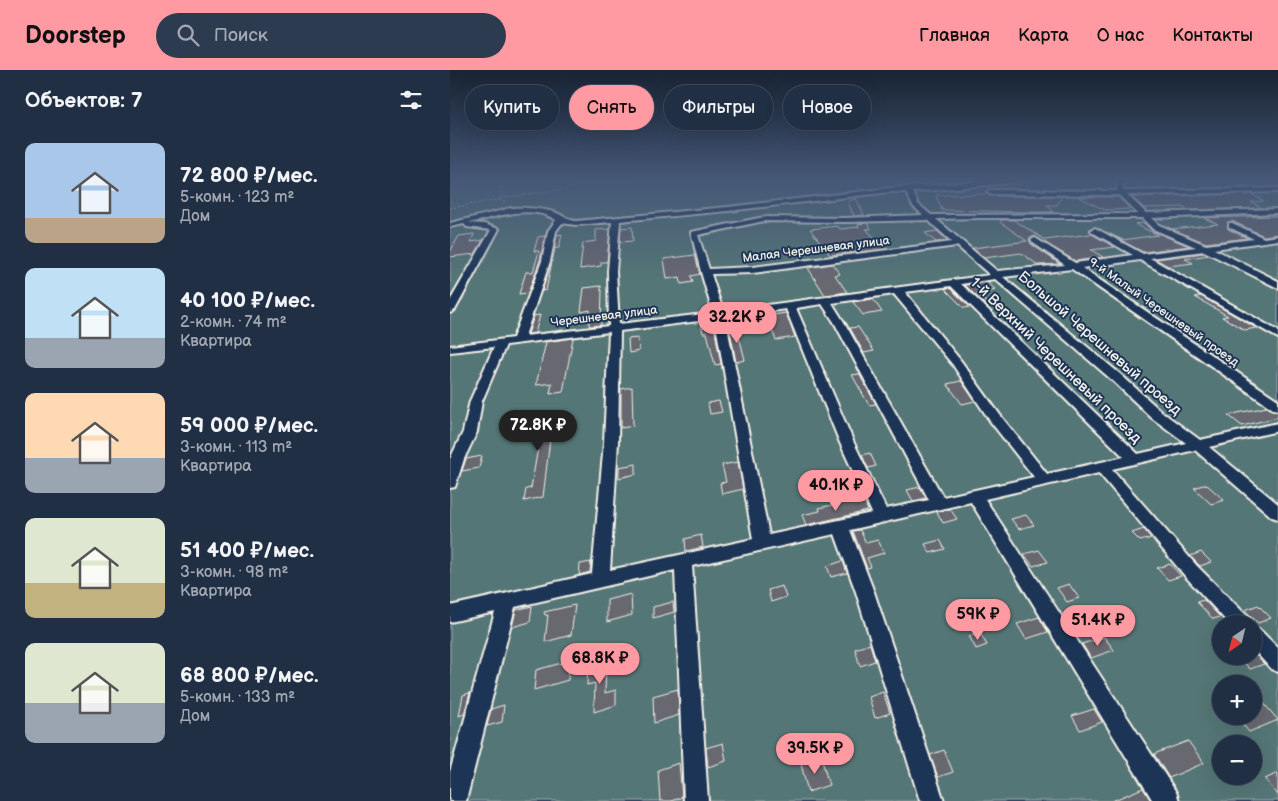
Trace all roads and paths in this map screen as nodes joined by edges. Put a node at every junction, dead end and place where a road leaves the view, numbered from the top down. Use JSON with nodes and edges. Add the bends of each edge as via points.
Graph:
{"nodes":[{"id":1,"x":502,"y":213,"type":"edge"},
{"id":2,"x":545,"y":213,"type":"edge"},
{"id":3,"x":682,"y":213,"type":"edge"},
{"id":4,"x":924,"y":213,"type":"edge"},
{"id":5,"x":1181,"y":213,"type":"edge"},
{"id":6,"x":1143,"y":214,"type":"junction"},
{"id":7,"x":929,"y":217,"type":"junction"},
{"id":8,"x":616,"y":219,"type":"junction"},
{"id":9,"x":560,"y":220,"type":"junction"},
{"id":10,"x":1232,"y":225,"type":"dead end"},
{"id":11,"x":450,"y":226,"type":"edge"},
{"id":12,"x":1095,"y":230,"type":"dead end"},
{"id":13,"x":1278,"y":238,"type":"edge"},
{"id":14,"x":1035,"y":240,"type":"dead end"},
{"id":15,"x":1264,"y":240,"type":"junction"},
{"id":16,"x":960,"y":243,"type":"junction"},
{"id":17,"x":1278,"y":245,"type":"edge"},
{"id":18,"x":1206,"y":248,"type":"junction"},
{"id":19,"x":1142,"y":257,"type":"junction"},
{"id":20,"x":1074,"y":265,"type":"junction"},
{"id":21,"x":704,"y":272,"type":"junction"},
{"id":22,"x":998,"y":275,"type":"junction"},
{"id":23,"x":954,"y":283,"type":"junction"},
{"id":24,"x":1278,"y":285,"type":"edge"},
{"id":25,"x":896,"y":291,"type":"junction"},
{"id":26,"x":826,"y":300,"type":"junction"},
{"id":27,"x":790,"y":306,"type":"junction"},
{"id":28,"x":450,"y":310,"type":"edge"},
{"id":29,"x":718,"y":314,"type":"junction"},
{"id":30,"x":615,"y":327,"type":"junction"},
{"id":31,"x":1278,"y":335,"type":"edge"},
{"id":32,"x":518,"y":340,"type":"junction"},
{"id":33,"x":501,"y":343,"type":"junction"},
{"id":34,"x":450,"y":349,"type":"edge"},
{"id":35,"x":1278,"y":406,"type":"edge"},
{"id":36,"x":1278,"y":427,"type":"edge"},
{"id":37,"x":1199,"y":446,"type":"junction"},
{"id":38,"x":1136,"y":460,"type":"junction"},
{"id":39,"x":1103,"y":468,"type":"junction"},
{"id":40,"x":1045,"y":481,"type":"junction"},
{"id":41,"x":450,"y":483,"type":"edge"},
{"id":42,"x":975,"y":496,"type":"junction"},
{"id":43,"x":939,"y":504,"type":"junction"},
{"id":44,"x":1278,"y":513,"type":"edge"},
{"id":45,"x":882,"y":517,"type":"junction"},
{"id":46,"x":840,"y":526,"type":"junction"},
{"id":47,"x":762,"y":544,"type":"junction"},
{"id":48,"x":683,"y":562,"type":"junction"},
{"id":49,"x":600,"y":580,"type":"junction"},
{"id":50,"x":507,"y":601,"type":"junction"},
{"id":51,"x":450,"y":614,"type":"edge"},
{"id":52,"x":1233,"y":615,"type":"edge"},
{"id":53,"x":1262,"y":645,"type":"edge"},
{"id":54,"x":1278,"y":662,"type":"edge"},
{"id":55,"x":454,"y":801,"type":"edge"},
{"id":56,"x":696,"y":801,"type":"edge"},
{"id":57,"x":932,"y":801,"type":"edge"},
{"id":58,"x":1167,"y":801,"type":"edge"}],
"edges":[{"from":1,"to":11,"type":"lane"},
{"from":2,"to":9,"type":"lane"},
{"from":3,"to":8,"type":"lane"},
{"from":4,"to":7,"type":"lane","name":"Большой Черешневый проезд"},
{"from":5,"to":6,"type":"lane","name":"Малая Черешневая улица"},
{"from":6,"to":7,"type":"lane","name":"Малая Черешневая улица"},
{"from":6,"to":18,"type":"lane","via":[[1156,227]]},
{"from":7,"to":16,"type":"lane","name":"Большой Черешневый проезд"},
{"from":7,"to":21,"type":"lane","name":"Малая Черешневая улица","via":[[764,219],[694,234]]},
{"from":8,"to":9,"type":"lane","via":[[576,223]]},
{"from":8,"to":30,"type":"lane","via":[[612,271]]},
{"from":9,"to":32,"type":"lane","via":[[552,231],[546,261]]},
{"from":10,"to":15,"type":"lane"},
{"from":11,"to":28,"type":"lane","via":[[475,225],[495,229]]},
{"from":12,"to":19,"type":"lane"},
{"from":13,"to":15,"type":"lane","name":"Черешневая улица"},
{"from":14,"to":20,"type":"lane","name":"9-й Малый Черешневый проезд"},
{"from":15,"to":17,"type":"lane"},
{"from":15,"to":18,"type":"lane","name":"Черешневая улица"},
{"from":16,"to":21,"type":"lane","name":"Малая Черешневая улица","via":[[753,270]]},
{"from":16,"to":22,"type":"lane","name":"Большой Черешневый проезд"},
{"from":18,"to":19,"type":"lane","name":"Черешневая улица"},
{"from":18,"to":24,"type":"lane"},
{"from":19,"to":20,"type":"lane","name":"Черешневая улица"},
{"from":19,"to":31,"type":"lane"},
{"from":20,"to":22,"type":"lane","name":"Черешневая улица"},
{"from":20,"to":35,"type":"lane","name":"9-й Малый Черешневый проезд"},
{"from":21,"to":29,"type":"lane"},
{"from":22,"to":23,"type":"lane","name":"Черешневая улица"},
{"from":22,"to":37,"type":"lane","name":"Большой Черешневый проезд","via":[[1157,415]]},
{"from":23,"to":25,"type":"lane","name":"Черешневая улица"},
{"from":23,"to":38,"type":"lane","name":"1-й Верхний Черешневый проезд"},
{"from":25,"to":26,"type":"lane","name":"Черешневая улица"},
{"from":25,"to":40,"type":"lane","via":[[957,363]]},
{"from":26,"to":27,"type":"lane","name":"Черешневая улица"},
{"from":26,"to":43,"type":"lane"},
{"from":27,"to":29,"type":"lane","name":"Черешневая улица"},
{"from":27,"to":45,"type":"lane","via":[[839,426]]},
{"from":29,"to":30,"type":"lane","name":"Черешневая улица"},
{"from":29,"to":47,"type":"lane"},
{"from":30,"to":32,"type":"lane","name":"Черешневая улица"},
{"from":30,"to":49,"type":"lane","via":[[611,442]]},
{"from":32,"to":33,"type":"lane","name":"Черешневая улица"},
{"from":33,"to":34,"type":"lane","name":"Черешневая улица"},
{"from":33,"to":41,"type":"lane","via":[[476,401],[470,432]]},
{"from":36,"to":37,"type":"lane"},
{"from":37,"to":38,"type":"lane"},
{"from":37,"to":44,"type":"lane","name":"Большой Черешневый проезд"},
{"from":38,"to":39,"type":"lane"},
{"from":39,"to":40,"type":"lane"},
{"from":39,"to":52,"type":"lane"},
{"from":40,"to":42,"type":"lane"},
{"from":42,"to":43,"type":"lane"},
{"from":42,"to":58,"type":"lane"},
{"from":43,"to":45,"type":"lane"},
{"from":45,"to":46,"type":"lane"},
{"from":46,"to":47,"type":"lane"},
{"from":46,"to":57,"type":"lane","via":[[865,592]]},
{"from":47,"to":48,"type":"lane"},
{"from":48,"to":49,"type":"lane"},
{"from":48,"to":56,"type":"lane"},
{"from":49,"to":50,"type":"lane"},
{"from":50,"to":51,"type":"lane"},
{"from":50,"to":55,"type":"lane"},
{"from":53,"to":54,"type":"lane"}]}
